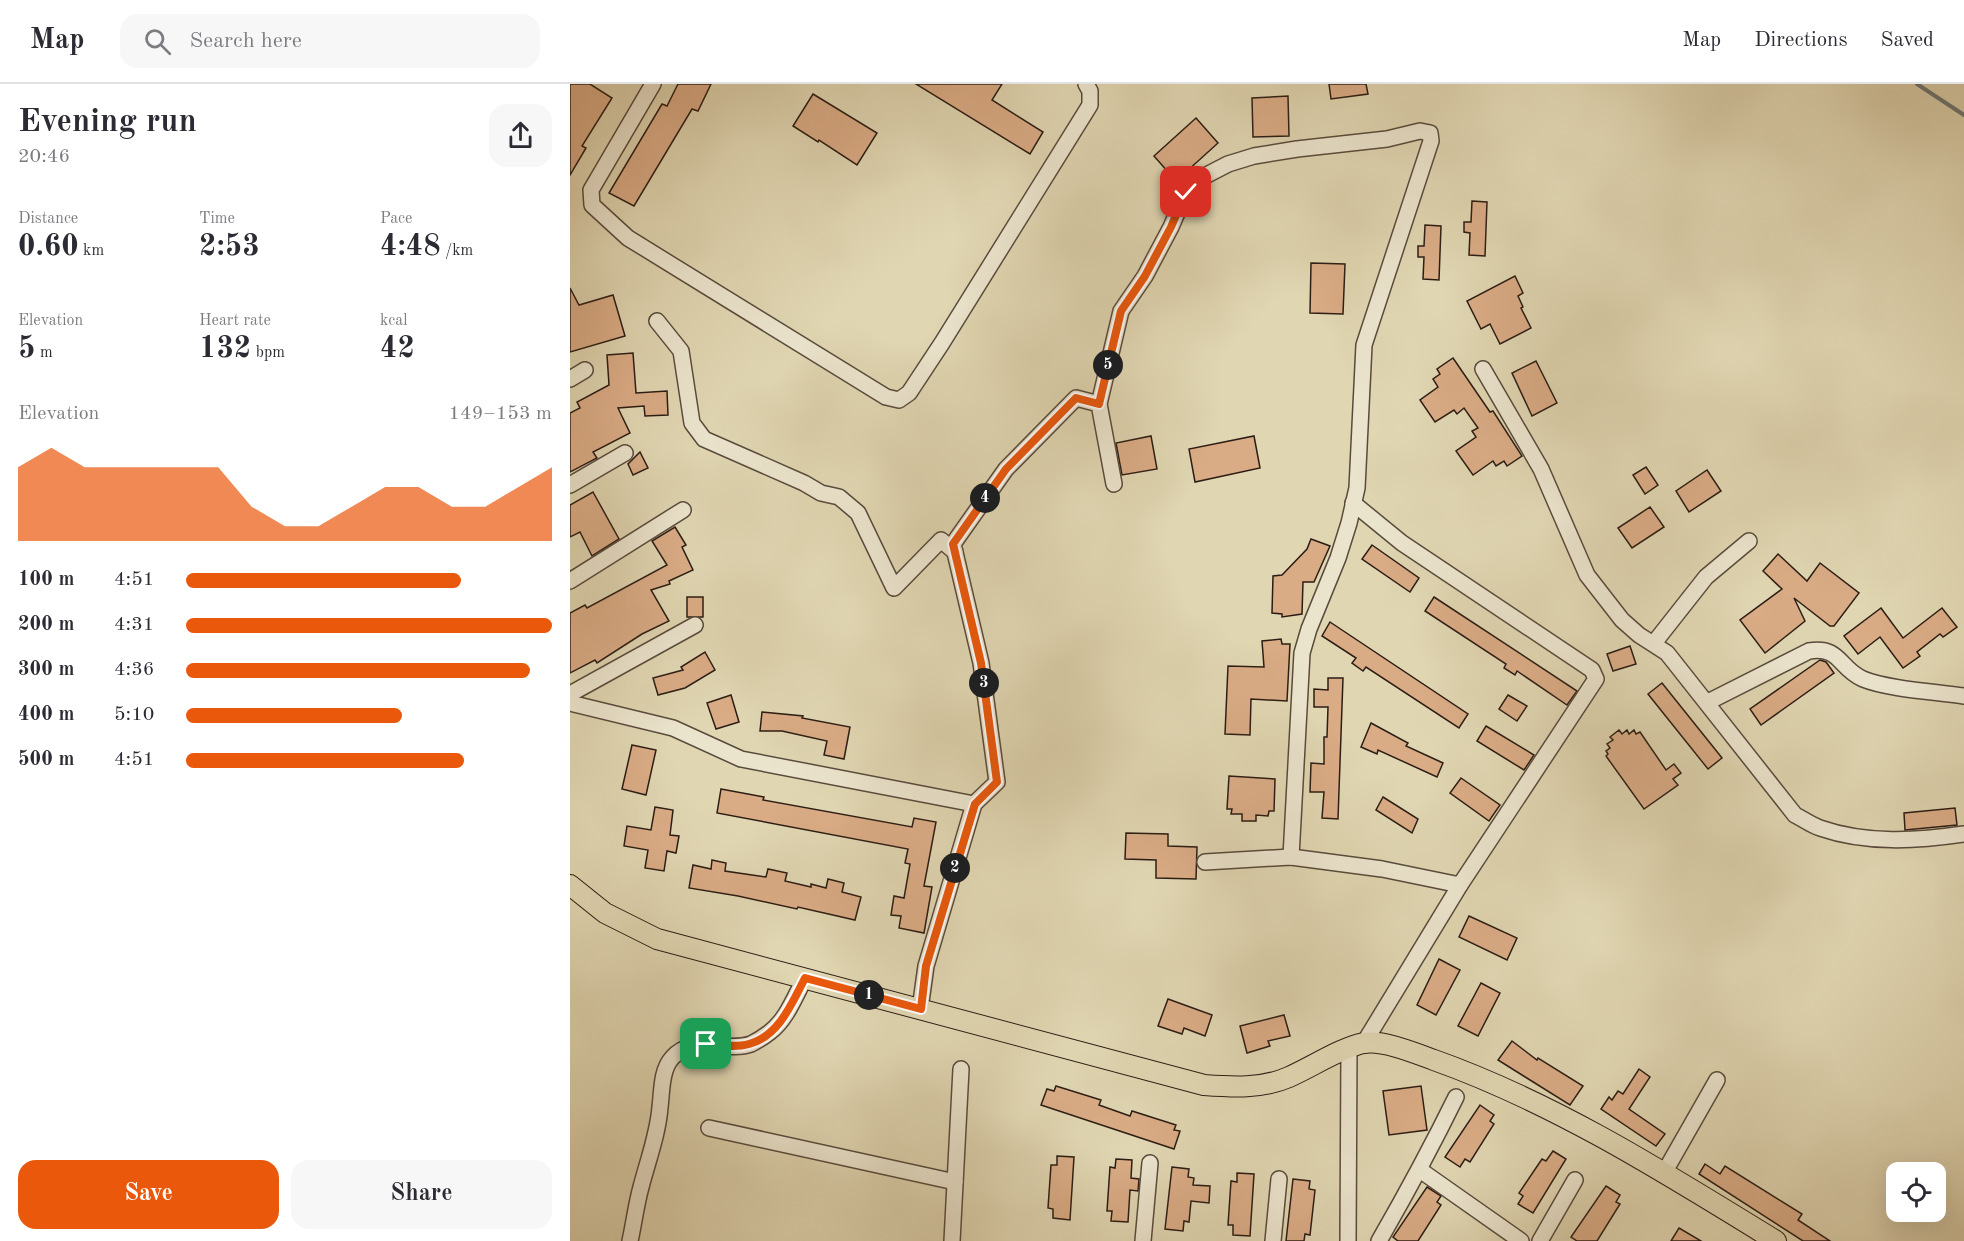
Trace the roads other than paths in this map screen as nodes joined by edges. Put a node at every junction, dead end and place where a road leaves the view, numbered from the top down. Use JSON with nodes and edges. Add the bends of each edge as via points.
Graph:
{"nodes":[{"id":1,"x":653,"y":84,"type":"edge"},
{"id":2,"x":1086,"y":84,"type":"edge"},
{"id":3,"x":657,"y":321,"type":"dead end"},
{"id":4,"x":1484,"y":369,"type":"dead end"},
{"id":5,"x":585,"y":370,"type":"dead end"},
{"id":6,"x":570,"y":379,"type":"edge"},
{"id":7,"x":1099,"y":404,"type":"junction"},
{"id":8,"x":626,"y":453,"type":"dead end"},
{"id":9,"x":1114,"y":484,"type":"dead end"},
{"id":10,"x":570,"y":486,"type":"edge"},
{"id":11,"x":1353,"y":503,"type":"junction"},
{"id":12,"x":683,"y":510,"type":"dead end"},
{"id":13,"x":1749,"y":541,"type":"dead end"},
{"id":14,"x":955,"y":552,"type":"junction"},
{"id":15,"x":570,"y":581,"type":"edge"},
{"id":16,"x":695,"y":625,"type":"dead end"},
{"id":17,"x":1654,"y":643,"type":"junction"},
{"id":18,"x":570,"y":694,"type":"edge"},
{"id":19,"x":1964,"y":696,"type":"edge"},
{"id":20,"x":1708,"y":702,"type":"junction"},
{"id":21,"x":570,"y":703,"type":"edge"},
{"id":22,"x":975,"y":804,"type":"junction"},
{"id":23,"x":1964,"y":834,"type":"edge"},
{"id":24,"x":1291,"y":857,"type":"junction"},
{"id":25,"x":1204,"y":862,"type":"dead end"},
{"id":26,"x":570,"y":885,"type":"edge"},
{"id":27,"x":1460,"y":885,"type":"junction"},
{"id":28,"x":805,"y":978,"type":"junction"},
{"id":29,"x":921,"y":1009,"type":"junction"},
{"id":30,"x":1357,"y":1046,"type":"junction"},
{"id":31,"x":961,"y":1069,"type":"dead end"},
{"id":32,"x":1717,"y":1080,"type":"dead end"},
{"id":33,"x":1456,"y":1097,"type":"dead end"},
{"id":34,"x":709,"y":1128,"type":"dead end"},
{"id":35,"x":1150,"y":1163,"type":"dead end"},
{"id":36,"x":1420,"y":1170,"type":"junction"},
{"id":37,"x":1664,"y":1173,"type":"junction"},
{"id":38,"x":1279,"y":1179,"type":"dead end"},
{"id":39,"x":1575,"y":1180,"type":"dead end"},
{"id":40,"x":955,"y":1182,"type":"junction"},
{"id":41,"x":1352,"y":1240,"type":"edge"},
{"id":42,"x":630,"y":1241,"type":"edge"},
{"id":43,"x":952,"y":1241,"type":"edge"},
{"id":44,"x":1143,"y":1241,"type":"edge"},
{"id":45,"x":1273,"y":1241,"type":"edge"},
{"id":46,"x":1379,"y":1241,"type":"edge"},
{"id":47,"x":1521,"y":1241,"type":"edge"},
{"id":48,"x":1540,"y":1241,"type":"edge"},
{"id":49,"x":1776,"y":1241,"type":"edge"}],
"edges":[{"from":1,"to":2,"type":"street","via":[[591,190],[592,205],[628,238],[886,397],[899,400],[909,393],[942,343],[1090,105]]},
{"from":3,"to":14,"type":"street","via":[[681,351],[692,423],[704,439],[821,493],[839,497],[858,513],[894,588],[941,540]]},
{"from":4,"to":17,"type":"street","via":[[1541,469],[1587,575],[1622,620]]},
{"from":5,"to":6,"type":"street"},
{"from":7,"to":9,"type":"street"},
{"from":7,"to":11,"type":"street","via":[[1121,311],[1145,276],[1186,192],[1201,178],[1254,156],[1420,131],[1430,134],[1431,141],[1364,345]]},
{"from":7,"to":14,"type":"street","via":[[1076,398],[1006,469],[953,544]]},
{"from":8,"to":10,"type":"street"},
{"from":11,"to":24,"type":"street","via":[[1338,558],[1302,653]]},
{"from":11,"to":27,"type":"street","via":[[1402,543],[1592,670],[1596,679]]},
{"from":12,"to":15,"type":"street"},
{"from":13,"to":17,"type":"street","via":[[1706,577]]},
{"from":14,"to":22,"type":"street","via":[[981,663],[997,782]]},
{"from":16,"to":18,"type":"street"},
{"from":17,"to":20,"type":"street"},
{"from":19,"to":20,"type":"street","via":[[1865,680],[1824,649],[1809,651]]},
{"from":20,"to":23,"type":"street","via":[[1795,815],[1819,828],[1867,838],[1914,840]]},
{"from":21,"to":22,"type":"street","via":[[673,728],[741,759]]},
{"from":22,"to":29,"type":"street","via":[[926,966]]},
{"from":24,"to":25,"type":"street"},
{"from":24,"to":27,"type":"street"},
{"from":26,"to":28,"type":"main road","via":[[605,913],[657,939]]},
{"from":27,"to":30,"type":"street"},
{"from":28,"to":29,"type":"main road"},
{"from":28,"to":42,"type":"street","via":[[772,1031],[750,1044],[706,1044],[690,1047],[670,1059]]},
{"from":29,"to":30,"type":"main road","via":[[1204,1085],[1234,1087],[1288,1078]]},
{"from":30,"to":37,"type":"main road","via":[[1396,1047],[1472,1073]]},
{"from":30,"to":41,"type":"street"},
{"from":31,"to":40,"type":"street"},
{"from":32,"to":37,"type":"street"},
{"from":33,"to":36,"type":"street"},
{"from":34,"to":40,"type":"street"},
{"from":35,"to":44,"type":"street"},
{"from":36,"to":46,"type":"street"},
{"from":36,"to":47,"type":"street"},
{"from":37,"to":49,"type":"main road"},
{"from":38,"to":45,"type":"street"},
{"from":39,"to":48,"type":"street"},
{"from":40,"to":43,"type":"street"}]}
